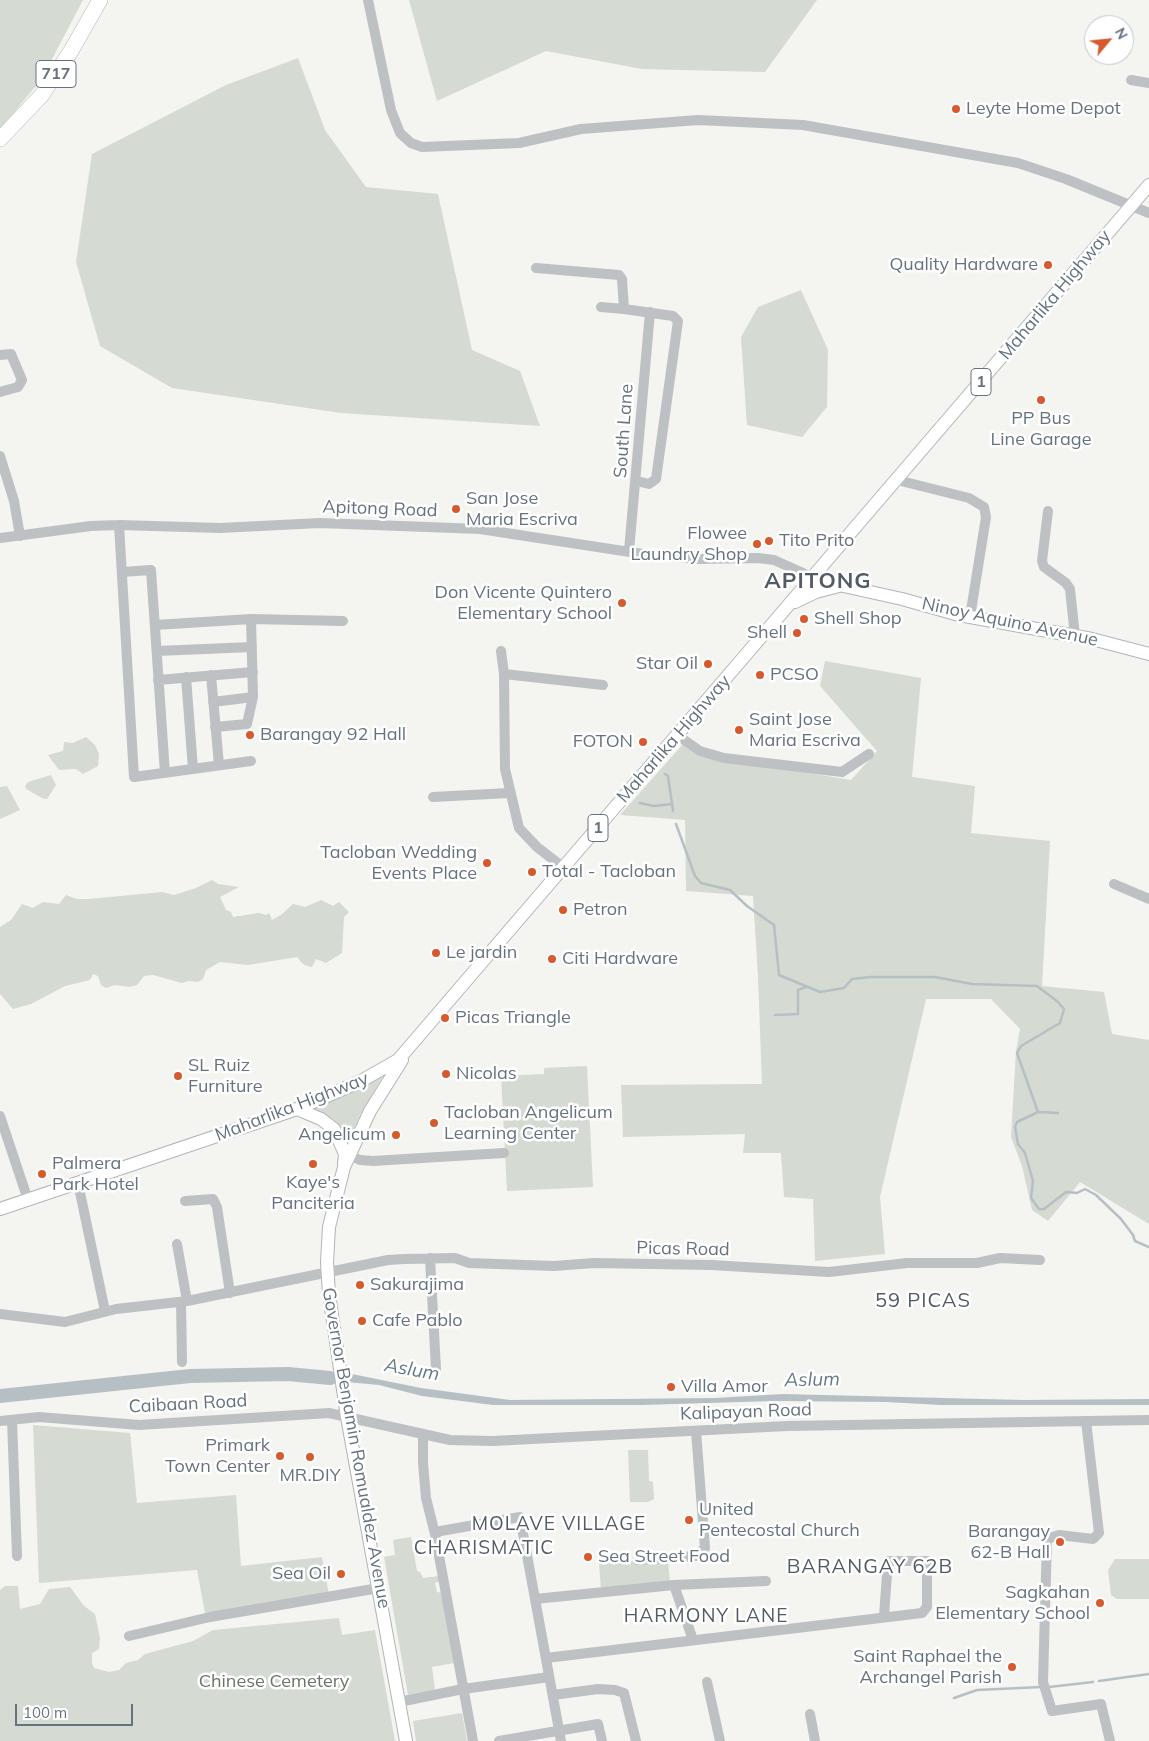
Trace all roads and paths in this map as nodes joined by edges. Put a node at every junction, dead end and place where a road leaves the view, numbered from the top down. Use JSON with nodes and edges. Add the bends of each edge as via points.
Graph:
{"nodes":[{"id":1,"x":100,"y":0,"type":"edge"},
{"id":2,"x":368,"y":0,"type":"edge"},
{"id":3,"x":1131,"y":80,"type":"dead end"},
{"id":4,"x":1149,"y":83,"type":"edge"},
{"id":5,"x":0,"y":139,"type":"edge"},
{"id":6,"x":1149,"y":185,"type":"edge"},
{"id":7,"x":1133,"y":204,"type":"junction"},
{"id":8,"x":1149,"y":213,"type":"edge"},
{"id":9,"x":536,"y":268,"type":"dead end"},
{"id":10,"x":600,"y":307,"type":"dead end"},
{"id":11,"x":624,"y":309,"type":"junction"},
{"id":12,"x":650,"y":312,"type":"junction"},
{"id":13,"x":0,"y":355,"type":"edge"},
{"id":14,"x":0,"y":392,"type":"edge"},
{"id":15,"x":0,"y":456,"type":"edge"},
{"id":16,"x":897,"y":480,"type":"junction"},
{"id":17,"x":637,"y":481,"type":"junction"},
{"id":18,"x":1048,"y":511,"type":"dead end"},
{"id":19,"x":119,"y":525,"type":"junction"},
{"id":20,"x":20,"y":536,"type":"junction"},
{"id":21,"x":0,"y":538,"type":"edge"},
{"id":22,"x":630,"y":552,"type":"junction"},
{"id":23,"x":122,"y":572,"type":"junction"},
{"id":24,"x":812,"y":579,"type":"junction"},
{"id":25,"x":844,"y":585,"type":"junction"},
{"id":26,"x":790,"y":605,"type":"junction"},
{"id":27,"x":970,"y":618,"type":"junction"},
{"id":28,"x":251,"y":619,"type":"junction"},
{"id":29,"x":344,"y":621,"type":"dead end"},
{"id":30,"x":155,"y":625,"type":"junction"},
{"id":31,"x":1075,"y":636,"type":"junction"},
{"id":32,"x":252,"y":647,"type":"junction"},
{"id":33,"x":157,"y":651,"type":"junction"},
{"id":34,"x":501,"y":651,"type":"dead end"},
{"id":35,"x":1149,"y":654,"type":"edge"},
{"id":36,"x":253,"y":672,"type":"junction"},
{"id":37,"x":504,"y":674,"type":"junction"},
{"id":38,"x":211,"y":675,"type":"junction"},
{"id":39,"x":186,"y":677,"type":"junction"},
{"id":40,"x":158,"y":680,"type":"junction"},
{"id":41,"x":603,"y":684,"type":"dead end"},
{"id":42,"x":253,"y":698,"type":"junction"},
{"id":43,"x":213,"y":702,"type":"junction"},
{"id":44,"x":215,"y":727,"type":"junction"},
{"id":45,"x":677,"y":735,"type":"junction"},
{"id":46,"x":869,"y":754,"type":"dead end"},
{"id":47,"x":251,"y":761,"type":"dead end"},
{"id":48,"x":219,"y":765,"type":"junction"},
{"id":49,"x":193,"y":769,"type":"junction"},
{"id":50,"x":165,"y":773,"type":"junction"},
{"id":51,"x":509,"y":793,"type":"junction"},
{"id":52,"x":433,"y":797,"type":"dead end"},
{"id":53,"x":564,"y":868,"type":"junction"},
{"id":54,"x":1114,"y":884,"type":"dead end"},
{"id":55,"x":1149,"y":900,"type":"edge"},
{"id":56,"x":407,"y":1051,"type":"junction"},
{"id":57,"x":296,"y":1109,"type":"junction"},
{"id":58,"x":0,"y":1116,"type":"edge"},
{"id":59,"x":504,"y":1153,"type":"dead end"},
{"id":60,"x":349,"y":1154,"type":"junction"},
{"id":61,"x":344,"y":1167,"type":"junction"},
{"id":62,"x":78,"y":1183,"type":"junction"},
{"id":63,"x":28,"y":1200,"type":"junction"},
{"id":64,"x":185,"y":1201,"type":"dead end"},
{"id":65,"x":0,"y":1209,"type":"edge"},
{"id":66,"x":177,"y":1244,"type":"dead end"},
{"id":67,"x":430,"y":1258,"type":"junction"},
{"id":68,"x":1040,"y":1260,"type":"dead end"},
{"id":69,"x":327,"y":1273,"type":"junction"},
{"id":70,"x":230,"y":1293,"type":"junction"},
{"id":71,"x":184,"y":1302,"type":"junction"},
{"id":72,"x":105,"y":1311,"type":"junction"},
{"id":73,"x":0,"y":1314,"type":"edge"},
{"id":74,"x":182,"y":1362,"type":"dead end"},
{"id":75,"x":436,"y":1370,"type":"dead end"},
{"id":76,"x":347,"y":1417,"type":"junction"},
{"id":77,"x":12,"y":1420,"type":"junction"},
{"id":78,"x":1149,"y":1420,"type":"edge"},
{"id":79,"x":0,"y":1421,"type":"edge"},
{"id":80,"x":1086,"y":1421,"type":"junction"},
{"id":81,"x":696,"y":1431,"type":"junction"},
{"id":82,"x":423,"y":1435,"type":"junction"},
{"id":83,"x":435,"y":1532,"type":"junction"},
{"id":84,"x":16,"y":1556,"type":"dead end"},
{"id":85,"x":638,"y":1560,"type":"dead end"},
{"id":86,"x":766,"y":1582,"type":"dead end"},
{"id":87,"x":674,"y":1584,"type":"junction"},
{"id":88,"x":379,"y":1588,"type":"junction"},
{"id":89,"x":535,"y":1599,"type":"junction"},
{"id":90,"x":884,"y":1616,"type":"junction"},
{"id":91,"x":129,"y":1636,"type":"dead end"},
{"id":92,"x":693,"y":1640,"type":"junction"},
{"id":93,"x":546,"y":1658,"type":"junction"},
{"id":94,"x":549,"y":1677,"type":"junction"},
{"id":95,"x":707,"y":1682,"type":"dead end"},
{"id":96,"x":464,"y":1689,"type":"junction"},
{"id":97,"x":553,"y":1694,"type":"junction"},
{"id":98,"x":399,"y":1702,"type":"junction"},
{"id":99,"x":810,"y":1714,"type":"dead end"},
{"id":100,"x":560,"y":1736,"type":"edge"},
{"id":101,"x":406,"y":1741,"type":"edge"},
{"id":102,"x":472,"y":1741,"type":"edge"},
{"id":103,"x":499,"y":1741,"type":"edge"},
{"id":104,"x":602,"y":1741,"type":"edge"},
{"id":105,"x":636,"y":1741,"type":"edge"},
{"id":106,"x":720,"y":1741,"type":"edge"},
{"id":107,"x":815,"y":1741,"type":"edge"},
{"id":108,"x":1110,"y":1741,"type":"edge"}],
"edges":[{"from":1,"to":5,"type":"highway","number":"717","via":[[41,96]]},
{"from":2,"to":7,"type":"street","via":[[391,110],[400,133],[411,143],[422,147],[519,143],[581,129],[698,120],[803,125],[1018,163]]},
{"from":3,"to":4,"type":"street"},
{"from":6,"to":7,"type":"main road","name":"Maharlika Highway","number":"1"},
{"from":7,"to":8,"type":"street"},
{"from":7,"to":16,"type":"main road","name":"Maharlika Highway","number":"1"},
{"from":9,"to":11,"type":"street","via":[[619,275]]},
{"from":10,"to":11,"type":"street"},
{"from":11,"to":12,"type":"street"},
{"from":12,"to":17,"type":"street","name":"South Lane"},
{"from":12,"to":17,"type":"street","via":[[678,321],[656,479],[649,484]]},
{"from":13,"to":14,"type":"street","via":[[11,354],[22,380],[18,387]]},
{"from":15,"to":20,"type":"street","via":[[14,501]]},
{"from":16,"to":24,"type":"main road","name":"Maharlika Highway","number":"1"},
{"from":16,"to":27,"type":"street","via":[[969,498],[984,508],[986,516]]},
{"from":17,"to":22,"type":"street","name":"South Lane"},
{"from":18,"to":31,"type":"street","via":[[1042,561],[1070,588]]},
{"from":19,"to":20,"type":"street","name":"Apitong Road"},
{"from":19,"to":22,"type":"street","name":"Apitong Road","via":[[220,528],[320,523],[480,529]]},
{"from":19,"to":23,"type":"street"},
{"from":20,"to":21,"type":"street","name":"Apitong Road"},
{"from":22,"to":24,"type":"street","name":"Apitong Road","via":[[698,559],[774,560]]},
{"from":23,"to":30,"type":"street","via":[[151,570]]},
{"from":23,"to":50,"type":"street","via":[[134,777]]},
{"from":24,"to":25,"type":"main road","name":"Ninoy Aquino Avenue"},
{"from":24,"to":26,"type":"main road","name":"Maharlika Highway","number":"1"},
{"from":25,"to":26,"type":"main road","via":[[816,592]]},
{"from":25,"to":27,"type":"main road","name":"Ninoy Aquino Avenue"},
{"from":26,"to":45,"type":"main road","name":"Maharlika Highway","number":"1"},
{"from":27,"to":31,"type":"main road","name":"Ninoy Aquino Avenue"},
{"from":28,"to":29,"type":"street"},
{"from":28,"to":30,"type":"street"},
{"from":28,"to":32,"type":"street"},
{"from":30,"to":33,"type":"street"},
{"from":31,"to":35,"type":"main road","name":"Ninoy Aquino Avenue"},
{"from":32,"to":33,"type":"street"},
{"from":32,"to":36,"type":"street"},
{"from":33,"to":40,"type":"street"},
{"from":34,"to":37,"type":"street"},
{"from":36,"to":38,"type":"street"},
{"from":36,"to":42,"type":"street"},
{"from":37,"to":41,"type":"street"},
{"from":37,"to":51,"type":"street","via":[[505,769]]},
{"from":38,"to":39,"type":"street"},
{"from":38,"to":43,"type":"street"},
{"from":39,"to":40,"type":"street"},
{"from":39,"to":49,"type":"street"},
{"from":40,"to":50,"type":"street"},
{"from":42,"to":43,"type":"street"},
{"from":42,"to":44,"type":"street","via":[[247,724]]},
{"from":43,"to":44,"type":"street"},
{"from":44,"to":48,"type":"street"},
{"from":45,"to":46,"type":"street","via":[[700,752],[724,758],[842,772]]},
{"from":45,"to":53,"type":"main road","name":"Maharlika Highway","number":"1"},
{"from":47,"to":48,"type":"street"},
{"from":48,"to":49,"type":"street"},
{"from":49,"to":50,"type":"street"},
{"from":51,"to":52,"type":"street"},
{"from":51,"to":53,"type":"street","via":[[519,828]]},
{"from":53,"to":56,"type":"main road","name":"Maharlika Highway","number":"1"},
{"from":54,"to":55,"type":"street"},
{"from":56,"to":57,"type":"main road","name":"Maharlika Highway","number":"1","via":[[376,1074]]},
{"from":56,"to":60,"type":"main road","name":"Governor Benjamin Romualdez Avenue","via":[[376,1100]]},
{"from":57,"to":61,"type":"main road","via":[[321,1119],[334,1129],[345,1154]]},
{"from":57,"to":62,"type":"main road","name":"Maharlika Highway","number":"1"},
{"from":58,"to":63,"type":"street"},
{"from":59,"to":60,"type":"street","via":[[373,1161],[360,1160]]},
{"from":60,"to":61,"type":"main road","name":"Governor Benjamin Romualdez Avenue"},
{"from":61,"to":69,"type":"main road","name":"Governor Benjamin Romualdez Avenue","via":[[329,1227]]},
{"from":62,"to":63,"type":"main road","name":"Maharlika Highway","number":"1"},
{"from":62,"to":72,"type":"street"},
{"from":63,"to":65,"type":"main road","name":"Maharlika Highway","number":"1"},
{"from":64,"to":70,"type":"street","via":[[214,1199]]},
{"from":66,"to":71,"type":"street"},
{"from":67,"to":68,"type":"street","name":"Picas Road","via":[[554,1266],[711,1264],[829,1272],[907,1263],[977,1263],[1000,1258]]},
{"from":67,"to":69,"type":"street","name":"Picas Road","via":[[388,1260]]},
{"from":67,"to":75,"type":"street"},
{"from":69,"to":70,"type":"street","name":"Picas Road"},
{"from":69,"to":76,"type":"main road","name":"Governor Benjamin Romualdez Avenue"},
{"from":70,"to":71,"type":"street","name":"Picas Road"},
{"from":71,"to":72,"type":"street","name":"Picas Road"},
{"from":71,"to":74,"type":"street"},
{"from":72,"to":73,"type":"street","name":"Picas Road","via":[[66,1322]]},
{"from":76,"to":77,"type":"street","name":"Caibaan Road","via":[[328,1413],[139,1425],[38,1417]]},
{"from":76,"to":82,"type":"street","name":"Kalipayan Road"},
{"from":76,"to":88,"type":"main road","name":"Governor Benjamin Romualdez Avenue"},
{"from":77,"to":79,"type":"street","name":"Caibaan Road"},
{"from":77,"to":84,"type":"street"},
{"from":78,"to":80,"type":"street","name":"Kalipayan Road"},
{"from":80,"to":81,"type":"street","name":"Kalipayan Road"},
{"from":80,"to":108,"type":"street","via":[[1099,1533],[1093,1539],[1059,1535],[1047,1540],[1043,1682],[1052,1711],[1101,1704]]},
{"from":81,"to":82,"type":"street","name":"Kalipayan Road","via":[[494,1442]]},
{"from":81,"to":85,"type":"street","via":[[705,1548],[695,1556]]},
{"from":82,"to":83,"type":"street","via":[[426,1498]]},
{"from":83,"to":89,"type":"street","via":[[520,1517]]},
{"from":83,"to":96,"type":"street"},
{"from":86,"to":87,"type":"street"},
{"from":87,"to":89,"type":"street"},
{"from":87,"to":92,"type":"street"},
{"from":88,"to":91,"type":"street","via":[[210,1617]]},
{"from":88,"to":98,"type":"main road","name":"Governor Benjamin Romualdez Avenue"},
{"from":89,"to":93,"type":"street"},
{"from":90,"to":90,"type":"street","via":[[926,1610],[926,1560],[888,1561]]},
{"from":90,"to":92,"type":"street"},
{"from":92,"to":93,"type":"street"},
{"from":93,"to":94,"type":"street"},
{"from":94,"to":96,"type":"street"},
{"from":94,"to":97,"type":"street"},
{"from":95,"to":106,"type":"street"},
{"from":96,"to":98,"type":"street"},
{"from":96,"to":102,"type":"street"},
{"from":97,"to":100,"type":"street"},
{"from":97,"to":105,"type":"street","via":[[598,1689],[624,1694]]},
{"from":98,"to":101,"type":"main road","name":"Governor Benjamin Romualdez Avenue"},
{"from":99,"to":107,"type":"street"},
{"from":100,"to":103,"type":"street"},
{"from":100,"to":104,"type":"street","via":[[598,1724]]}]}
